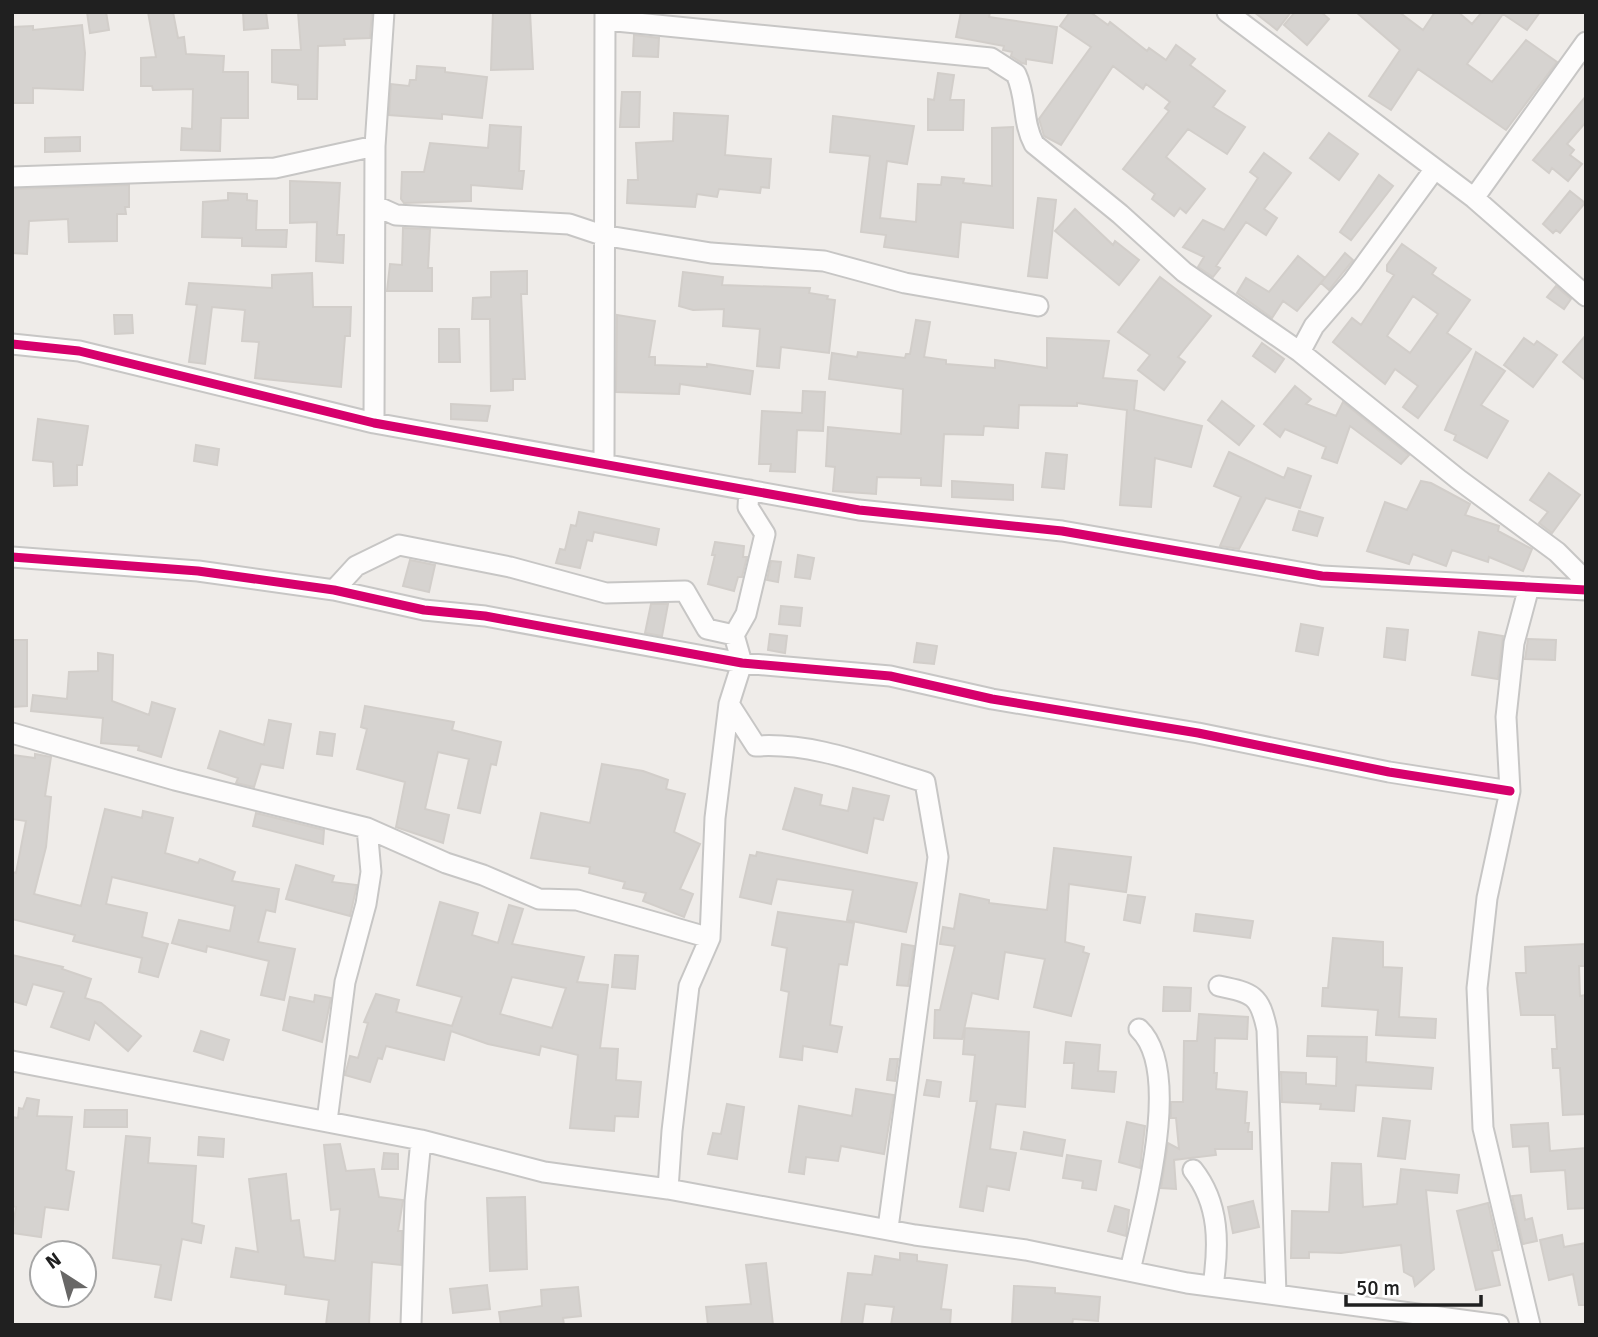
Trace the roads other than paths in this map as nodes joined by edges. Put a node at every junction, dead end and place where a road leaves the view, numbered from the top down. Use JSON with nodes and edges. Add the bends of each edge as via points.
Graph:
{"nodes":[{"id":1,"x":384,"y":12,"type":"edge"},
{"id":2,"x":1227,"y":12,"type":"edge"},
{"id":3,"x":605,"y":16,"type":"edge"},
{"id":4,"x":1586,"y":42,"type":"edge"},
{"id":5,"x":375,"y":146,"type":"junction"},
{"id":6,"x":1433,"y":170,"type":"junction"},
{"id":7,"x":12,"y":177,"type":"edge"},
{"id":8,"x":1474,"y":198,"type":"junction"},
{"id":9,"x":376,"y":206,"type":"junction"},
{"id":10,"x":603,"y":235,"type":"junction"},
{"id":11,"x":1586,"y":296,"type":"edge"},
{"id":12,"x":1038,"y":306,"type":"dead end"},
{"id":13,"x":12,"y":344,"type":"edge"},
{"id":14,"x":1300,"y":352,"type":"junction"},
{"id":15,"x":374,"y":423,"type":"junction"},
{"id":16,"x":604,"y":462,"type":"junction"},
{"id":17,"x":749,"y":490,"type":"junction"},
{"id":18,"x":12,"y":557,"type":"edge"},
{"id":19,"x":1586,"y":581,"type":"edge"},
{"id":20,"x":1529,"y":587,"type":"junction"},
{"id":21,"x":334,"y":590,"type":"junction"},
{"id":22,"x":1586,"y":590,"type":"edge"},
{"id":23,"x":734,"y":635,"type":"junction"},
{"id":24,"x":742,"y":663,"type":"junction"},
{"id":25,"x":729,"y":704,"type":"junction"},
{"id":26,"x":12,"y":733,"type":"edge"},
{"id":27,"x":1510,"y":792,"type":"junction"},
{"id":28,"x":367,"y":828,"type":"junction"},
{"id":29,"x":710,"y":938,"type":"junction"},
{"id":30,"x":1219,"y":986,"type":"dead end"},
{"id":31,"x":1139,"y":1029,"type":"dead end"},
{"id":32,"x":12,"y":1061,"type":"edge"},
{"id":33,"x":327,"y":1121,"type":"junction"},
{"id":34,"x":421,"y":1140,"type":"junction"},
{"id":35,"x":1193,"y":1170,"type":"dead end"},
{"id":36,"x":668,"y":1189,"type":"junction"},
{"id":37,"x":888,"y":1228,"type":"junction"},
{"id":38,"x":1130,"y":1271,"type":"junction"},
{"id":39,"x":1213,"y":1286,"type":"junction"},
{"id":40,"x":1276,"y":1294,"type":"junction"},
{"id":41,"x":411,"y":1325,"type":"edge"},
{"id":42,"x":1499,"y":1325,"type":"edge"},
{"id":43,"x":1530,"y":1325,"type":"edge"}],
"edges":[{"from":1,"to":5,"type":"street"},
{"from":2,"to":6,"type":"street"},
{"from":3,"to":10,"type":"street"},
{"from":3,"to":14,"type":"street","via":[[991,58],[1016,74],[1034,144],[1184,272]]},
{"from":4,"to":8,"type":"street"},
{"from":5,"to":7,"type":"street","via":[[275,168]]},
{"from":5,"to":9,"type":"street"},
{"from":6,"to":8,"type":"street"},
{"from":6,"to":14,"type":"street","via":[[1352,282],[1314,326]]},
{"from":8,"to":11,"type":"street"},
{"from":9,"to":10,"type":"street","via":[[396,215],[569,224]]},
{"from":9,"to":15,"type":"street"},
{"from":10,"to":12,"type":"street","via":[[711,253],[824,261],[905,283]]},
{"from":10,"to":16,"type":"street"},
{"from":13,"to":15,"type":"street","via":[[79,351]]},
{"from":14,"to":19,"type":"street","via":[[1557,552]]},
{"from":15,"to":16,"type":"street"},
{"from":16,"to":17,"type":"street"},
{"from":17,"to":20,"type":"street","via":[[859,510],[1062,531],[1322,576]]},
{"from":17,"to":23,"type":"street","via":[[748,508],[765,534],[747,614]]},
{"from":18,"to":21,"type":"street","via":[[198,571]]},
{"from":20,"to":22,"type":"street"},
{"from":20,"to":27,"type":"street","via":[[1514,643],[1506,717]]},
{"from":21,"to":23,"type":"street","via":[[356,566],[399,545],[510,567],[606,593],[685,591],[707,629]]},
{"from":21,"to":24,"type":"street","via":[[424,610],[485,616]]},
{"from":23,"to":24,"type":"street"},
{"from":24,"to":25,"type":"street"},
{"from":24,"to":27,"type":"street","via":[[890,676],[992,699]]},
{"from":25,"to":29,"type":"street","via":[[715,818]]},
{"from":25,"to":37,"type":"street","via":[[756,746],[797,746],[825,753],[925,782],[929,795],[938,857]]},
{"from":26,"to":28,"type":"street"},
{"from":27,"to":43,"type":"street","via":[[1487,898],[1477,988],[1483,1128]]},
{"from":28,"to":29,"type":"street","via":[[539,899],[577,900]]},
{"from":28,"to":33,"type":"street","via":[[371,872],[345,982]]},
{"from":29,"to":36,"type":"street","via":[[689,986]]},
{"from":30,"to":40,"type":"street","via":[[1249,992],[1263,1007]]},
{"from":31,"to":38,"type":"street","via":[[1150,1039],[1160,1073],[1151,1177]]},
{"from":32,"to":33,"type":"street"},
{"from":33,"to":34,"type":"street"},
{"from":34,"to":36,"type":"street","via":[[544,1172]]},
{"from":34,"to":41,"type":"street"},
{"from":35,"to":39,"type":"street","via":[[1203,1182],[1214,1214],[1218,1251]]},
{"from":36,"to":37,"type":"street"},
{"from":37,"to":38,"type":"street"},
{"from":38,"to":39,"type":"street"},
{"from":39,"to":40,"type":"street"},
{"from":40,"to":42,"type":"street"}]}
